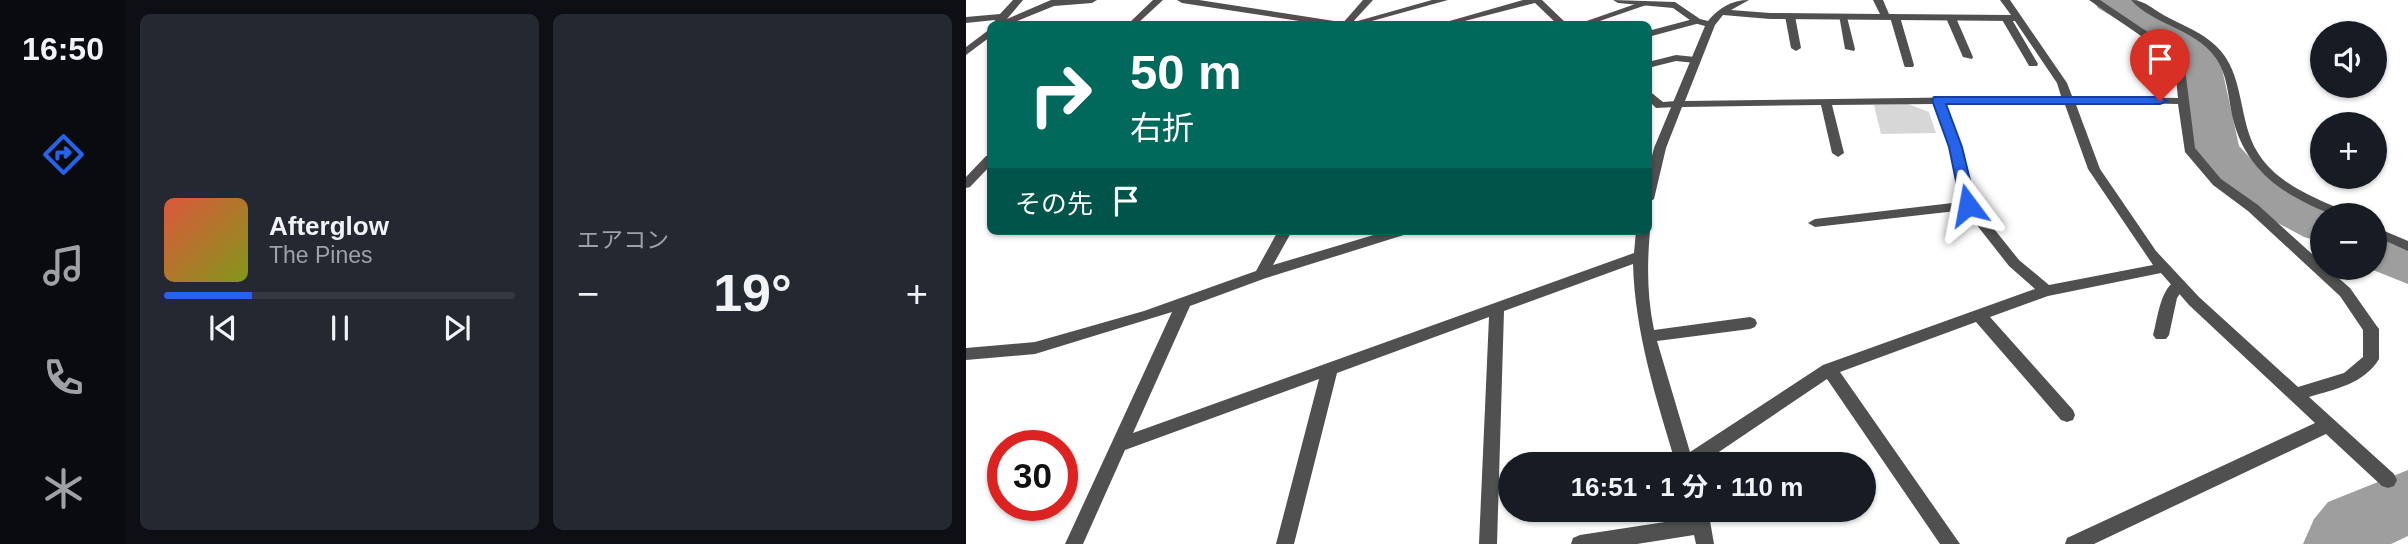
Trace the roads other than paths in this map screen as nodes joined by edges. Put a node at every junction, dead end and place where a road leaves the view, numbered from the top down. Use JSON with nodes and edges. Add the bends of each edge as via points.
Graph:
{"nodes":[{"id":1,"x":1018,"y":0,"type":"edge"},
{"id":2,"x":1093,"y":0,"type":"edge"},
{"id":3,"x":1158,"y":0,"type":"edge"},
{"id":4,"x":1182,"y":0,"type":"edge"},
{"id":5,"x":1368,"y":0,"type":"edge"},
{"id":6,"x":1443,"y":0,"type":"edge"},
{"id":7,"x":1536,"y":0,"type":"edge"},
{"id":8,"x":1618,"y":0,"type":"edge"},
{"id":9,"x":1744,"y":0,"type":"edge"},
{"id":10,"x":1878,"y":0,"type":"edge"},
{"id":11,"x":2005,"y":0,"type":"edge"},
{"id":12,"x":2094,"y":0,"type":"edge"},
{"id":13,"x":2136,"y":0,"type":"edge"},
{"id":14,"x":1055,"y":1,"type":"edge"},
{"id":15,"x":1427,"y":2,"type":"edge"},
{"id":16,"x":1647,"y":3,"type":"junction"},
{"id":17,"x":1720,"y":12,"type":"junction"},
{"id":18,"x":1790,"y":16,"type":"junction"},
{"id":19,"x":1842,"y":17,"type":"junction"},
{"id":20,"x":1890,"y":17,"type":"junction"},
{"id":21,"x":1951,"y":18,"type":"junction"},
{"id":22,"x":2012,"y":18,"type":"junction"},
{"id":23,"x":966,"y":20,"type":"edge"},
{"id":24,"x":987,"y":21,"type":"edge"},
{"id":25,"x":1002,"y":21,"type":"edge"},
{"id":26,"x":1004,"y":21,"type":"edge"},
{"id":27,"x":1135,"y":21,"type":"edge"},
{"id":28,"x":1315,"y":21,"type":"edge"},
{"id":29,"x":1349,"y":21,"type":"edge"},
{"id":30,"x":1362,"y":21,"type":"edge"},
{"id":31,"x":1456,"y":21,"type":"edge"},
{"id":32,"x":1558,"y":21,"type":"edge"},
{"id":33,"x":1592,"y":21,"type":"edge"},
{"id":34,"x":1697,"y":21,"type":"junction"},
{"id":35,"x":1710,"y":25,"type":"junction"},
{"id":36,"x":1652,"y":33,"type":"edge"},
{"id":37,"x":987,"y":34,"type":"edge"},
{"id":38,"x":1796,"y":48,"type":"dead end"},
{"id":39,"x":1850,"y":49,"type":"dead end"},
{"id":40,"x":966,"y":51,"type":"edge"},
{"id":41,"x":1968,"y":57,"type":"dead end"},
{"id":42,"x":1695,"y":60,"type":"junction"},
{"id":43,"x":1652,"y":64,"type":"edge"},
{"id":44,"x":2033,"y":64,"type":"dead end"},
{"id":45,"x":1909,"y":65,"type":"dead end"},
{"id":46,"x":1652,"y":98,"type":"edge"},
{"id":47,"x":2068,"y":99,"type":"junction"},
{"id":48,"x":1938,"y":100,"type":"junction"},
{"id":49,"x":2183,"y":101,"type":"junction"},
{"id":50,"x":1826,"y":102,"type":"junction"},
{"id":51,"x":1676,"y":104,"type":"junction"},
{"id":52,"x":1654,"y":150,"type":"edge"},
{"id":53,"x":1838,"y":153,"type":"dead end"},
{"id":54,"x":987,"y":162,"type":"edge"},
{"id":55,"x":966,"y":184,"type":"edge"},
{"id":56,"x":2316,"y":203,"type":"edge"},
{"id":57,"x":1968,"y":205,"type":"junction"},
{"id":58,"x":1815,"y":223,"type":"dead end"},
{"id":59,"x":1283,"y":235,"type":"edge"},
{"id":60,"x":1389,"y":235,"type":"edge"},
{"id":61,"x":1642,"y":235,"type":"edge"},
{"id":62,"x":2387,"y":236,"type":"edge"},
{"id":63,"x":2408,"y":246,"type":"edge"},
{"id":64,"x":1638,"y":257,"type":"junction"},
{"id":65,"x":2163,"y":268,"type":"junction"},
{"id":66,"x":1261,"y":274,"type":"junction"},
{"id":67,"x":2179,"y":284,"type":"junction"},
{"id":68,"x":2046,"y":291,"type":"junction"},
{"id":69,"x":1184,"y":302,"type":"junction"},
{"id":70,"x":1497,"y":309,"type":"junction"},
{"id":71,"x":1979,"y":315,"type":"junction"},
{"id":72,"x":1750,"y":323,"type":"dead end"},
{"id":73,"x":2161,"y":334,"type":"dead end"},
{"id":74,"x":1649,"y":336,"type":"junction"},
{"id":75,"x":966,"y":354,"type":"edge"},
{"id":76,"x":1330,"y":369,"type":"junction"},
{"id":77,"x":1829,"y":369,"type":"junction"},
{"id":78,"x":2294,"y":395,"type":"junction"},
{"id":79,"x":2067,"y":415,"type":"dead end"},
{"id":80,"x":2328,"y":425,"type":"junction"},
{"id":81,"x":1119,"y":445,"type":"junction"},
{"id":82,"x":1683,"y":452,"type":"edge"},
{"id":83,"x":1704,"y":452,"type":"edge"},
{"id":84,"x":2388,"y":480,"type":"dead end"},
{"id":85,"x":1702,"y":526,"type":"edge"},
{"id":86,"x":1074,"y":544,"type":"edge"},
{"id":87,"x":1285,"y":544,"type":"edge"},
{"id":88,"x":1488,"y":544,"type":"edge"},
{"id":89,"x":1580,"y":544,"type":"edge"},
{"id":90,"x":1951,"y":544,"type":"edge"},
{"id":91,"x":2074,"y":544,"type":"edge"}],
"edges":[{"from":1,"to":25,"type":"street"},
{"from":2,"to":14,"type":"street"},
{"from":3,"to":27,"type":"street"},
{"from":4,"to":28,"type":"street"},
{"from":5,"to":29,"type":"street"},
{"from":6,"to":15,"type":"street"},
{"from":7,"to":31,"type":"street"},
{"from":7,"to":32,"type":"street"},
{"from":8,"to":16,"type":"street"},
{"from":9,"to":17,"type":"street"},
{"from":10,"to":20,"type":"street"},
{"from":11,"to":22,"type":"street"},
{"from":12,"to":49,"type":"street","via":[[2175,55]]},
{"from":13,"to":56,"type":"street","via":[[2219,54],[2230,76],[2244,142],[2258,166]]},
{"from":14,"to":26,"type":"street"},
{"from":15,"to":30,"type":"street"},
{"from":16,"to":33,"type":"street"},
{"from":16,"to":34,"type":"street","via":[[1675,5]]},
{"from":17,"to":18,"type":"street"},
{"from":17,"to":35,"type":"street"},
{"from":18,"to":19,"type":"street"},
{"from":18,"to":38,"type":"street"},
{"from":19,"to":20,"type":"street"},
{"from":19,"to":39,"type":"street"},
{"from":20,"to":21,"type":"street"},
{"from":20,"to":45,"type":"street"},
{"from":21,"to":22,"type":"street"},
{"from":21,"to":41,"type":"street"},
{"from":22,"to":44,"type":"street"},
{"from":22,"to":47,"type":"street","via":[[2062,83]]},
{"from":23,"to":24,"type":"street"},
{"from":34,"to":35,"type":"street"},
{"from":34,"to":36,"type":"street"},
{"from":35,"to":42,"type":"street"},
{"from":37,"to":40,"type":"street"},
{"from":42,"to":43,"type":"street","via":[[1676,58]]},
{"from":42,"to":51,"type":"street"},
{"from":46,"to":51,"type":"street","via":[[1660,106]]},
{"from":47,"to":48,"type":"street"},
{"from":47,"to":49,"type":"street"},
{"from":47,"to":65,"type":"street","via":[[2094,169]]},
{"from":48,"to":50,"type":"street"},
{"from":48,"to":57,"type":"street"},
{"from":49,"to":78,"type":"street","via":[[2189,149],[2217,182],[2253,208],[2345,292],[2371,329],[2371,359],[2349,378]]},
{"from":50,"to":51,"type":"street"},
{"from":50,"to":53,"type":"street"},
{"from":51,"to":52,"type":"street"},
{"from":54,"to":55,"type":"street"},
{"from":57,"to":58,"type":"street"},
{"from":57,"to":68,"type":"street","via":[[2014,263]]},
{"from":59,"to":66,"type":"street"},
{"from":60,"to":66,"type":"street"},
{"from":61,"to":64,"type":"street"},
{"from":62,"to":63,"type":"street"},
{"from":64,"to":70,"type":"street"},
{"from":64,"to":74,"type":"street"},
{"from":65,"to":67,"type":"street"},
{"from":65,"to":68,"type":"street"},
{"from":66,"to":69,"type":"street"},
{"from":67,"to":73,"type":"street","via":[[2170,297]]},
{"from":67,"to":78,"type":"street"},
{"from":68,"to":71,"type":"street"},
{"from":69,"to":75,"type":"street","via":[[1035,348]]},
{"from":69,"to":81,"type":"street"},
{"from":70,"to":76,"type":"street"},
{"from":70,"to":88,"type":"street"},
{"from":71,"to":77,"type":"street"},
{"from":71,"to":79,"type":"street"},
{"from":72,"to":74,"type":"street"},
{"from":74,"to":82,"type":"street"},
{"from":76,"to":81,"type":"street"},
{"from":76,"to":87,"type":"street"},
{"from":77,"to":83,"type":"street"},
{"from":77,"to":90,"type":"street"},
{"from":78,"to":80,"type":"street"},
{"from":80,"to":84,"type":"street"},
{"from":80,"to":91,"type":"street"},
{"from":81,"to":86,"type":"street"},
{"from":85,"to":89,"type":"street"}]}
